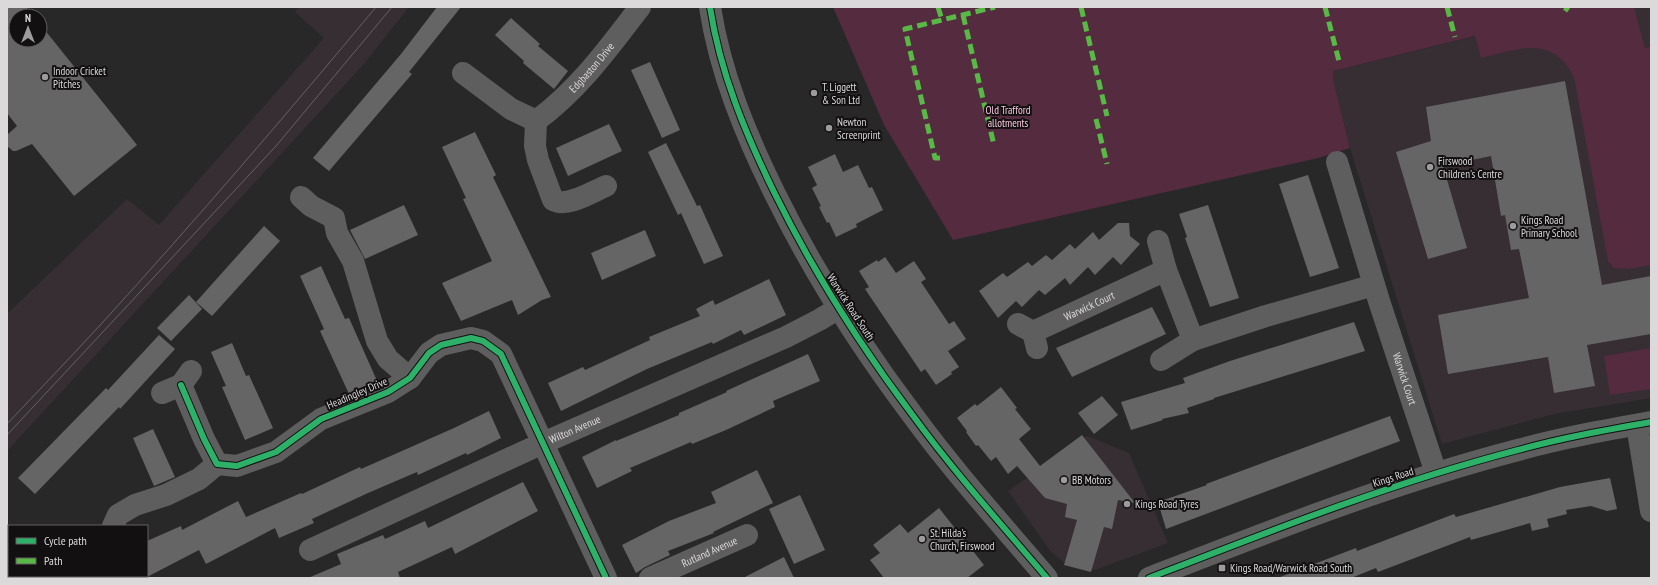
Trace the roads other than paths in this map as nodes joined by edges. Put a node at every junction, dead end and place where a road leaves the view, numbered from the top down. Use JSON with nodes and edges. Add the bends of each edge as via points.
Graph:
{"nodes":[{"id":1,"x":640,"y":7,"type":"edge"},
{"id":2,"x":710,"y":7,"type":"edge"},
{"id":3,"x":463,"y":73,"type":"dead end"},
{"id":4,"x":536,"y":121,"type":"junction"},
{"id":5,"x":1337,"y":162,"type":"dead end"},
{"id":6,"x":606,"y":186,"type":"dead end"},
{"id":7,"x":301,"y":197,"type":"dead end"},
{"id":8,"x":1158,"y":241,"type":"dead end"},
{"id":9,"x":1166,"y":270,"type":"junction"},
{"id":10,"x":1374,"y":285,"type":"junction"},
{"id":11,"x":838,"y":308,"type":"junction"},
{"id":12,"x":1029,"y":334,"type":"dead end"},
{"id":13,"x":1193,"y":340,"type":"junction"},
{"id":14,"x":1161,"y":360,"type":"dead end"},
{"id":15,"x":410,"y":378,"type":"junction"},
{"id":16,"x":178,"y":383,"type":"dead end"},
{"id":17,"x":1644,"y":423,"type":"edge"},
{"id":18,"x":543,"y":443,"type":"junction"},
{"id":19,"x":217,"y":464,"type":"junction"},
{"id":20,"x":1436,"y":473,"type":"junction"},
{"id":21,"x":1651,"y":511,"type":"edge"},
{"id":22,"x":113,"y":525,"type":"edge"},
{"id":23,"x":747,"y":535,"type":"dead end"},
{"id":24,"x":310,"y":550,"type":"dead end"},
{"id":25,"x":606,"y":578,"type":"edge"},
{"id":26,"x":650,"y":578,"type":"edge"},
{"id":27,"x":1048,"y":578,"type":"edge"},
{"id":28,"x":1149,"y":578,"type":"edge"}],
"edges":[{"from":1,"to":4,"type":"street","name":"Edgbaston Drive","via":[[590,72]]},
{"from":2,"to":11,"type":"street","name":"Warwick Road South","via":[[721,57],[752,148],[788,221]]},
{"from":3,"to":4,"type":"street","via":[[511,109]]},
{"from":4,"to":6,"type":"street","via":[[535,146],[538,160],[553,200],[562,204]]},
{"from":5,"to":10,"type":"street","name":"Warwick Court"},
{"from":7,"to":15,"type":"street","name":"Headingley Drive","via":[[311,206],[334,218],[337,233],[353,261],[377,342],[388,359]]},
{"from":8,"to":9,"type":"street"},
{"from":9,"to":12,"type":"street","name":"Warwick Court"},
{"from":9,"to":13,"type":"street"},
{"from":10,"to":13,"type":"street"},
{"from":10,"to":20,"type":"street","name":"Warwick Court"},
{"from":11,"to":18,"type":"street","name":"Wilton Avenue","via":[[786,337]]},
{"from":11,"to":27,"type":"street","name":"Warwick Road South","via":[[915,419]]},
{"from":13,"to":14,"type":"street"},
{"from":15,"to":18,"type":"street","name":"Headingley Drive","via":[[429,353],[440,345],[471,338],[483,341],[501,354]]},
{"from":15,"to":19,"type":"street","name":"Headingley Drive","via":[[388,392],[321,419],[276,452],[237,466]]},
{"from":16,"to":19,"type":"street"},
{"from":17,"to":20,"type":"street","name":"Kings Road","via":[[1518,449]]},
{"from":17,"to":21,"type":"street"},
{"from":18,"to":24,"type":"street","name":"Wilton Avenue"},
{"from":18,"to":25,"type":"street","name":"Headingley Drive"},
{"from":19,"to":22,"type":"street","via":[[199,479],[166,495],[135,504],[118,515]]},
{"from":20,"to":28,"type":"street","name":"Kings Road","via":[[1289,524]]},
{"from":23,"to":26,"type":"street","name":"Rutland Avenue"}]}
